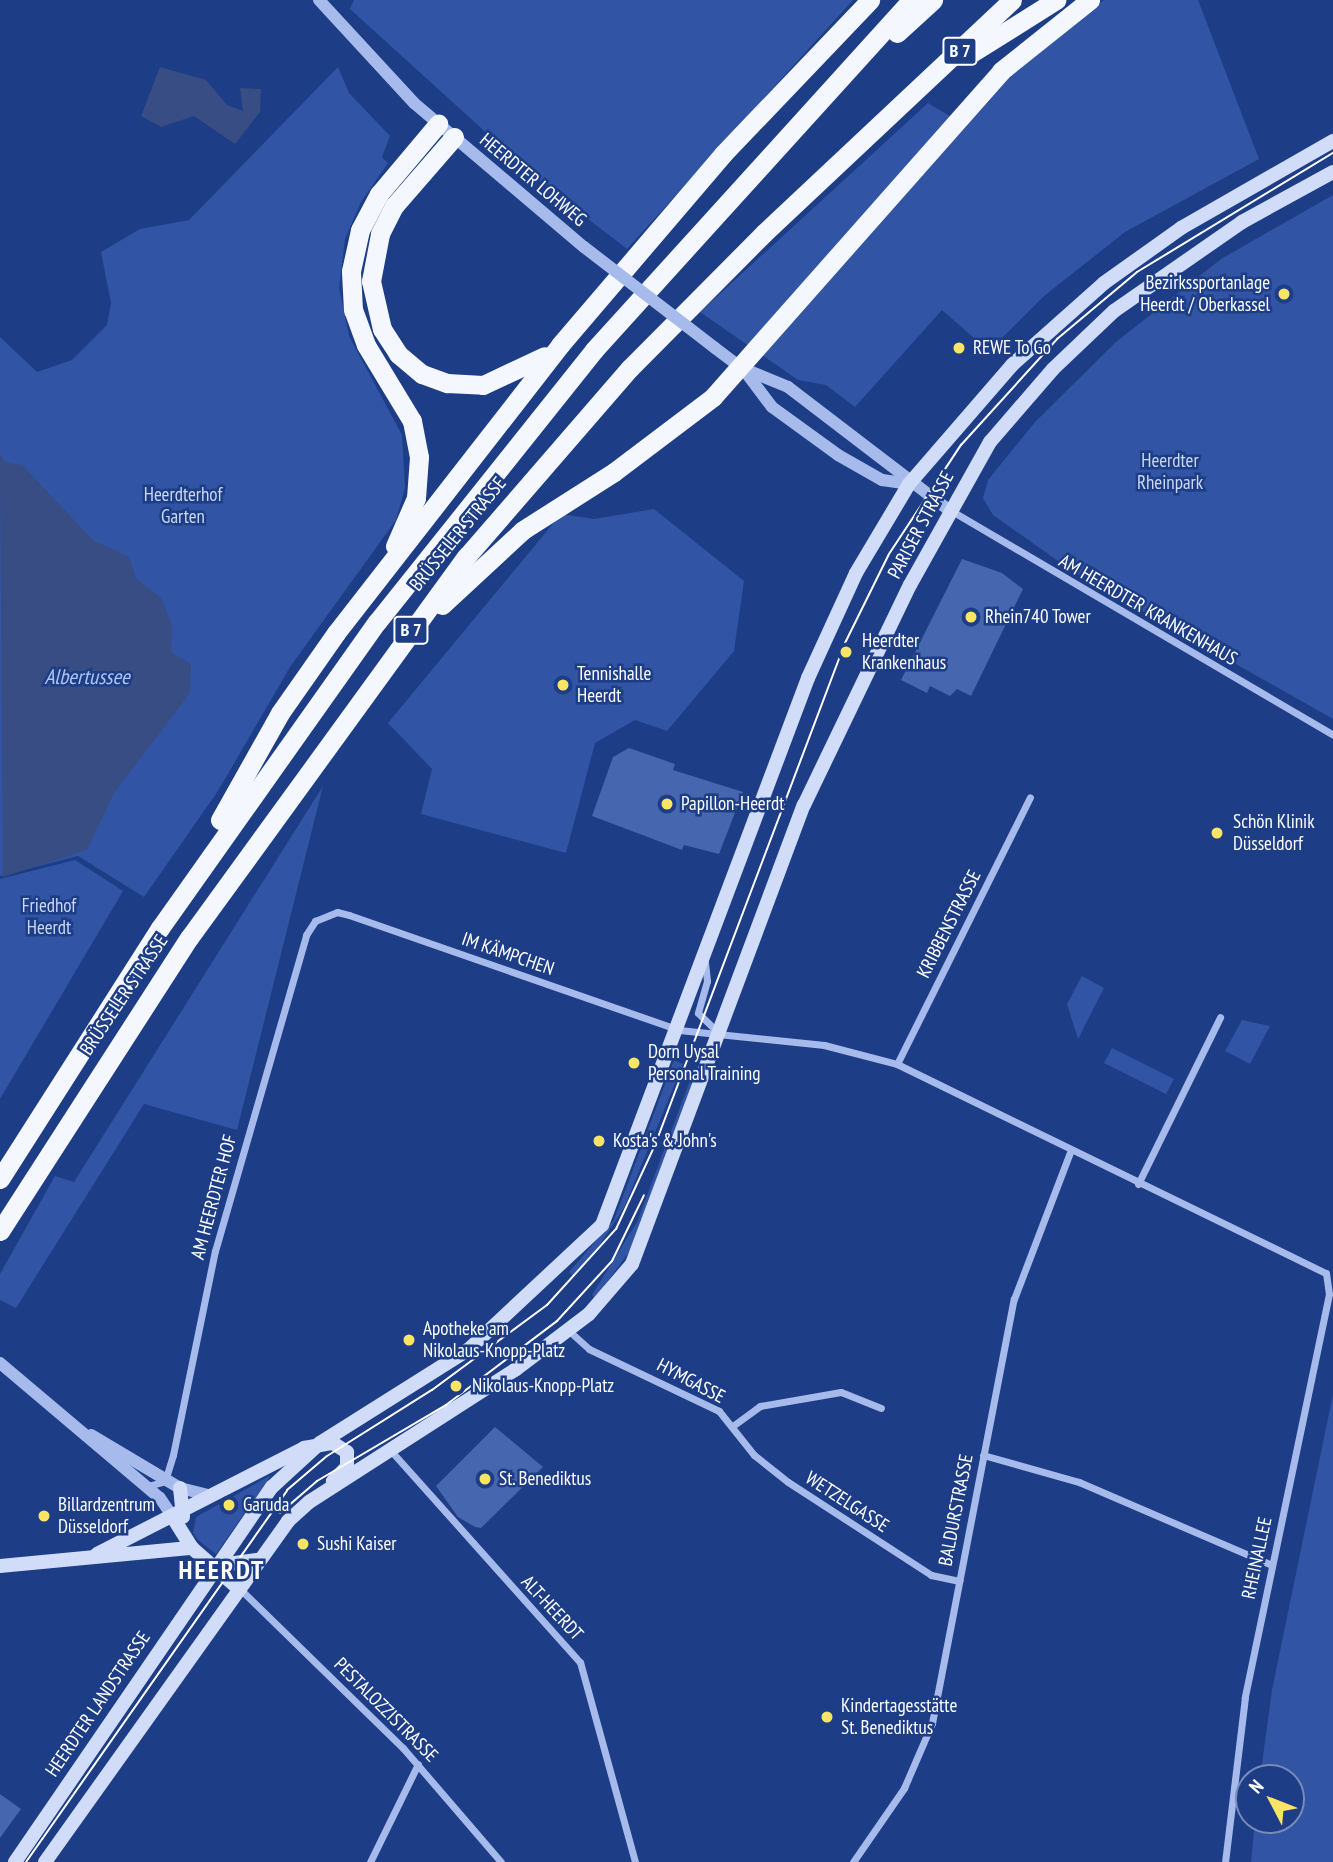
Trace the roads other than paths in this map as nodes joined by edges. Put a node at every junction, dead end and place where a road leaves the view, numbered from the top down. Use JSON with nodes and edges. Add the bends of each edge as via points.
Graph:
{"nodes":[{"id":1,"x":870,"y":0,"type":"edge"},
{"id":2,"x":911,"y":0,"type":"edge"},
{"id":3,"x":933,"y":0,"type":"edge"},
{"id":4,"x":1012,"y":0,"type":"edge"},
{"id":5,"x":1056,"y":0,"type":"edge"},
{"id":6,"x":1090,"y":0,"type":"edge"},
{"id":7,"x":320,"y":1,"type":"edge"},
{"id":8,"x":825,"y":96,"type":"junction"},
{"id":9,"x":907,"y":100,"type":"junction"},
{"id":10,"x":438,"y":124,"type":"junction"},
{"id":11,"x":454,"y":137,"type":"junction"},
{"id":12,"x":1333,"y":141,"type":"edge"},
{"id":13,"x":1333,"y":172,"type":"edge"},
{"id":14,"x":560,"y":345,"type":"junction"},
{"id":15,"x":742,"y":368,"type":"junction"},
{"id":16,"x":909,"y":484,"type":"junction"},
{"id":17,"x":949,"y":510,"type":"junction"},
{"id":18,"x":373,"y":586,"type":"junction"},
{"id":19,"x":385,"y":665,"type":"junction"},
{"id":20,"x":1333,"y":735,"type":"edge"},
{"id":21,"x":1030,"y":797,"type":"dead end"},
{"id":22,"x":327,"y":914,"type":"joint"},
{"id":23,"x":160,"y":928,"type":"junction"},
{"id":24,"x":705,"y":961,"type":"junction"},
{"id":25,"x":1220,"y":1017,"type":"dead end"},
{"id":26,"x":678,"y":1030,"type":"junction"},
{"id":27,"x":720,"y":1034,"type":"junction"},
{"id":28,"x":897,"y":1065,"type":"junction"},
{"id":29,"x":1070,"y":1152,"type":"junction"},
{"id":30,"x":0,"y":1179,"type":"edge"},
{"id":31,"x":1138,"y":1184,"type":"junction"},
{"id":32,"x":0,"y":1231,"type":"edge"},
{"id":33,"x":568,"y":1330,"type":"junction"},
{"id":34,"x":0,"y":1363,"type":"edge"},
{"id":35,"x":881,"y":1408,"type":"dead end"},
{"id":36,"x":734,"y":1425,"type":"junction"},
{"id":37,"x":75,"y":1426,"type":"junction"},
{"id":38,"x":320,"y":1443,"type":"junction"},
{"id":39,"x":392,"y":1452,"type":"junction"},
{"id":40,"x":982,"y":1455,"type":"junction"},
{"id":41,"x":165,"y":1481,"type":"junction"},
{"id":42,"x":146,"y":1486,"type":"junction"},
{"id":43,"x":180,"y":1488,"type":"junction"},
{"id":44,"x":211,"y":1496,"type":"junction"},
{"id":45,"x":309,"y":1502,"type":"junction"},
{"id":46,"x":179,"y":1518,"type":"junction"},
{"id":47,"x":192,"y":1548,"type":"junction"},
{"id":48,"x":156,"y":1549,"type":"junction"},
{"id":49,"x":97,"y":1554,"type":"junction"},
{"id":50,"x":257,"y":1560,"type":"junction"},
{"id":51,"x":1272,"y":1565,"type":"junction"},
{"id":52,"x":0,"y":1566,"type":"edge"},
{"id":53,"x":213,"y":1566,"type":"junction"},
{"id":54,"x":959,"y":1581,"type":"junction"},
{"id":55,"x":239,"y":1588,"type":"junction"},
{"id":56,"x":418,"y":1764,"type":"junction"},
{"id":57,"x":15,"y":1862,"type":"edge"},
{"id":58,"x":45,"y":1862,"type":"edge"},
{"id":59,"x":370,"y":1862,"type":"edge"},
{"id":60,"x":501,"y":1862,"type":"edge"},
{"id":61,"x":635,"y":1862,"type":"edge"},
{"id":62,"x":853,"y":1862,"type":"edge"},
{"id":63,"x":1225,"y":1862,"type":"edge"}],
"edges":[{"from":1,"to":14,"type":"highway","via":[[723,154]]},
{"from":2,"to":8,"type":"highway","name":"BRÜSSELER STRASSE","number":"B 7"},
{"from":3,"to":8,"type":"highway","name":"BRÜSSELER STRASSE"},
{"from":4,"to":9,"type":"highway","name":"BRÜSSELER STRASSE","number":"B 7"},
{"from":5,"to":9,"type":"highway","name":"BRÜSSELER STRASSE"},
{"from":6,"to":15,"type":"highway","via":[[1001,71]]},
{"from":7,"to":10,"type":"street","name":"HEERDTER LOHWEG"},
{"from":8,"to":23,"type":"highway","name":"BRÜSSELER STRASSE","number":"B 7","via":[[702,227],[517,445],[291,737]]},
{"from":9,"to":19,"type":"highway","name":"BRÜSSELER STRASSE","number":"B 7","via":[[764,233],[630,368],[467,556]]},
{"from":10,"to":11,"type":"street","name":"HEERDTER LOHWEG"},
{"from":10,"to":18,"type":"highway","via":[[379,194],[360,230],[351,271],[353,310],[366,345],[412,421],[419,457],[416,498]]},
{"from":11,"to":14,"type":"highway","via":[[394,206],[380,234],[371,281],[382,329],[398,354],[422,374],[447,383],[483,385],[513,375]]},
{"from":11,"to":15,"type":"street","name":"HEERDTER LOHWEG","bridge":true,"via":[[584,247]]},
{"from":12,"to":16,"type":"main road","name":"PARISER STRASSE","via":[[1181,228],[1104,283],[1012,365]]},
{"from":13,"to":17,"type":"main road","name":"PARISER STRASSE","via":[[1242,222],[1114,311],[1020,405]]},
{"from":14,"to":18,"type":"highway"},
{"from":15,"to":16,"type":"street","name":"HEERDTER LOHWEG","via":[[788,387],[889,460]]},
{"from":15,"to":16,"type":"street","name":"HEERDTER LOHWEG","via":[[772,407],[838,455],[882,480]]},
{"from":15,"to":19,"type":"highway","via":[[713,397],[614,472],[523,530]]},
{"from":16,"to":17,"type":"street","name":"HEERDTER LOHWEG"},
{"from":16,"to":24,"type":"main road","name":"PARISER STRASSE","via":[[871,545],[822,645]]},
{"from":17,"to":20,"type":"street","name":"AM HEERDTER KRANKENHAUS"},
{"from":17,"to":27,"type":"main road","name":"PARISER STRASSE","via":[[804,805]]},
{"from":18,"to":23,"type":"highway","via":[[280,713]]},
{"from":19,"to":32,"type":"highway","name":"BRÜSSELER STRASSE","number":"B 7","via":[[189,938]]},
{"from":21,"to":28,"type":"street","name":"KRIBBENSTRASSE"},
{"from":22,"to":26,"type":"street","name":"IM KÄMPCHEN","via":[[349,915]]},
{"from":22,"to":41,"type":"street","name":"AM HEERDTER HOF","via":[[306,936],[242,1153]]},
{"from":23,"to":30,"type":"highway","name":"BRÜSSELER STRASSE","number":"B 7"},
{"from":24,"to":26,"type":"main road","name":"PARISER STRASSE"},
{"from":24,"to":27,"type":"street","name":"PARISER STRASSE","via":[[707,981],[698,1013]]},
{"from":25,"to":31,"type":"street"},
{"from":26,"to":27,"type":"street"},
{"from":26,"to":38,"type":"main road","via":[[610,1211],[593,1237],[469,1349]]},
{"from":27,"to":28,"type":"street","via":[[824,1045]]},
{"from":27,"to":33,"type":"main road","via":[[635,1258],[611,1293]]},
{"from":28,"to":29,"type":"street"},
{"from":29,"to":31,"type":"street"},
{"from":29,"to":40,"type":"street","name":"BALDURSTRASSE","via":[[1014,1299]]},
{"from":31,"to":51,"type":"street","name":"RHEINALLEE","via":[[1319,1266],[1329,1294]]},
{"from":33,"to":36,"type":"street","name":"HYMGASSE","via":[[589,1349],[695,1397]]},
{"from":33,"to":39,"type":"main road"},
{"from":34,"to":37,"type":"street"},
{"from":35,"to":36,"type":"street","name":"HYMGASSE","via":[[841,1392],[760,1406]]},
{"from":36,"to":54,"type":"street","name":"WETZELGASSE","via":[[754,1455],[788,1482],[931,1575]]},
{"from":37,"to":41,"type":"street"},
{"from":37,"to":42,"type":"street"},
{"from":38,"to":44,"type":"main road"},
{"from":38,"to":45,"type":"main road","via":[[341,1447],[349,1461]]},
{"from":38,"to":53,"type":"main road","via":[[272,1487]]},
{"from":39,"to":45,"type":"main road"},
{"from":39,"to":61,"type":"street","name":"ALT-HEERDT","via":[[580,1662]]},
{"from":40,"to":51,"type":"street","via":[[1079,1482]]},
{"from":40,"to":54,"type":"street","name":"BALDURSTRASSE"},
{"from":41,"to":42,"type":"street"},
{"from":41,"to":43,"type":"street"},
{"from":42,"to":46,"type":"street"},
{"from":43,"to":44,"type":"street"},
{"from":43,"to":46,"type":"main road"},
{"from":44,"to":46,"type":"main road"},
{"from":44,"to":47,"type":"main road","via":[[188,1522]]},
{"from":45,"to":50,"type":"main road"},
{"from":46,"to":47,"type":"main road"},
{"from":46,"to":48,"type":"main road"},
{"from":46,"to":49,"type":"main road"},
{"from":47,"to":48,"type":"main road"},
{"from":47,"to":53,"type":"main road"},
{"from":48,"to":49,"type":"main road"},
{"from":49,"to":52,"type":"main road"},
{"from":50,"to":53,"type":"main road"},
{"from":50,"to":55,"type":"main road"},
{"from":51,"to":63,"type":"street","name":"RHEINALLEE","via":[[1237,1744]]},
{"from":53,"to":55,"type":"main road"},
{"from":53,"to":57,"type":"main road","name":"HEERDTER LANDSTRASSE"},
{"from":54,"to":62,"type":"street","name":"BALDURSTRASSE","via":[[932,1723],[919,1757]]},
{"from":55,"to":56,"type":"street","name":"PESTALOZZISTRASSE"},
{"from":55,"to":58,"type":"main road"},
{"from":56,"to":59,"type":"street"},
{"from":56,"to":60,"type":"street","name":"PESTALOZZISTRASSE"}]}
